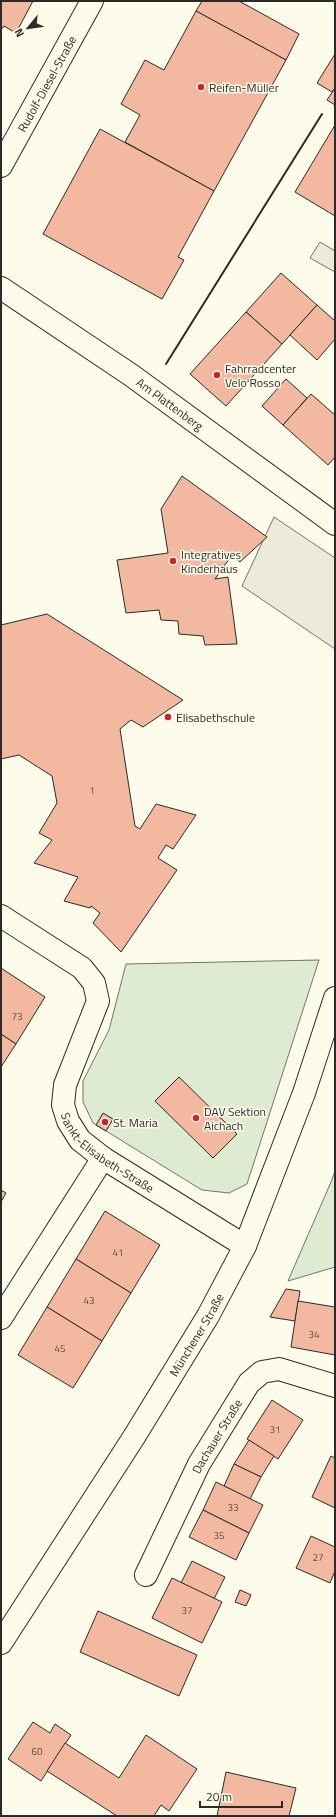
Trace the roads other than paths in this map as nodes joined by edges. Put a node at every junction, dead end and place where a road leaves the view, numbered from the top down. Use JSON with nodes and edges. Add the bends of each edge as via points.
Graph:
{"nodes":[{"id":1,"x":92,"y":1,"type":"edge"},
{"id":2,"x":1,"y":166,"type":"edge"},
{"id":3,"x":1,"y":288,"type":"edge"},
{"id":4,"x":335,"y":524,"type":"edge"},
{"id":5,"x":1,"y":916,"type":"edge"},
{"id":6,"x":335,"y":998,"type":"edge"},
{"id":7,"x":103,"y":1158,"type":"junction"},
{"id":8,"x":244,"y":1246,"type":"junction"},
{"id":9,"x":1,"y":1318,"type":"edge"},
{"id":10,"x":335,"y":1386,"type":"edge"},
{"id":11,"x":146,"y":1575,"type":"dead end"},
{"id":12,"x":1,"y":1643,"type":"edge"}],
"edges":[{"from":1,"to":2,"type":"street","name":"Rudolf-Diesel-Straße"},
{"from":3,"to":4,"type":"street","name":"Am Plattenberg","via":[[131,375]]},
{"from":5,"to":7,"type":"street","name":"Sankt-Elisabeth-Straße","via":[[82,968],[94,983],[98,1001],[65,1084],[63,1106],[68,1121],[80,1140]]},
{"from":6,"to":8,"type":"street","name":"Münchener Straße","via":[[304,1093]]},
{"from":7,"to":8,"type":"street","name":"Sankt-Elisabeth-Straße"},
{"from":7,"to":9,"type":"street"},
{"from":8,"to":12,"type":"street","name":"Münchener Straße","via":[[196,1336]]},
{"from":10,"to":11,"type":"street","name":"Dachauer Straße","via":[[279,1369],[262,1372],[249,1383],[199,1464]]}]}
